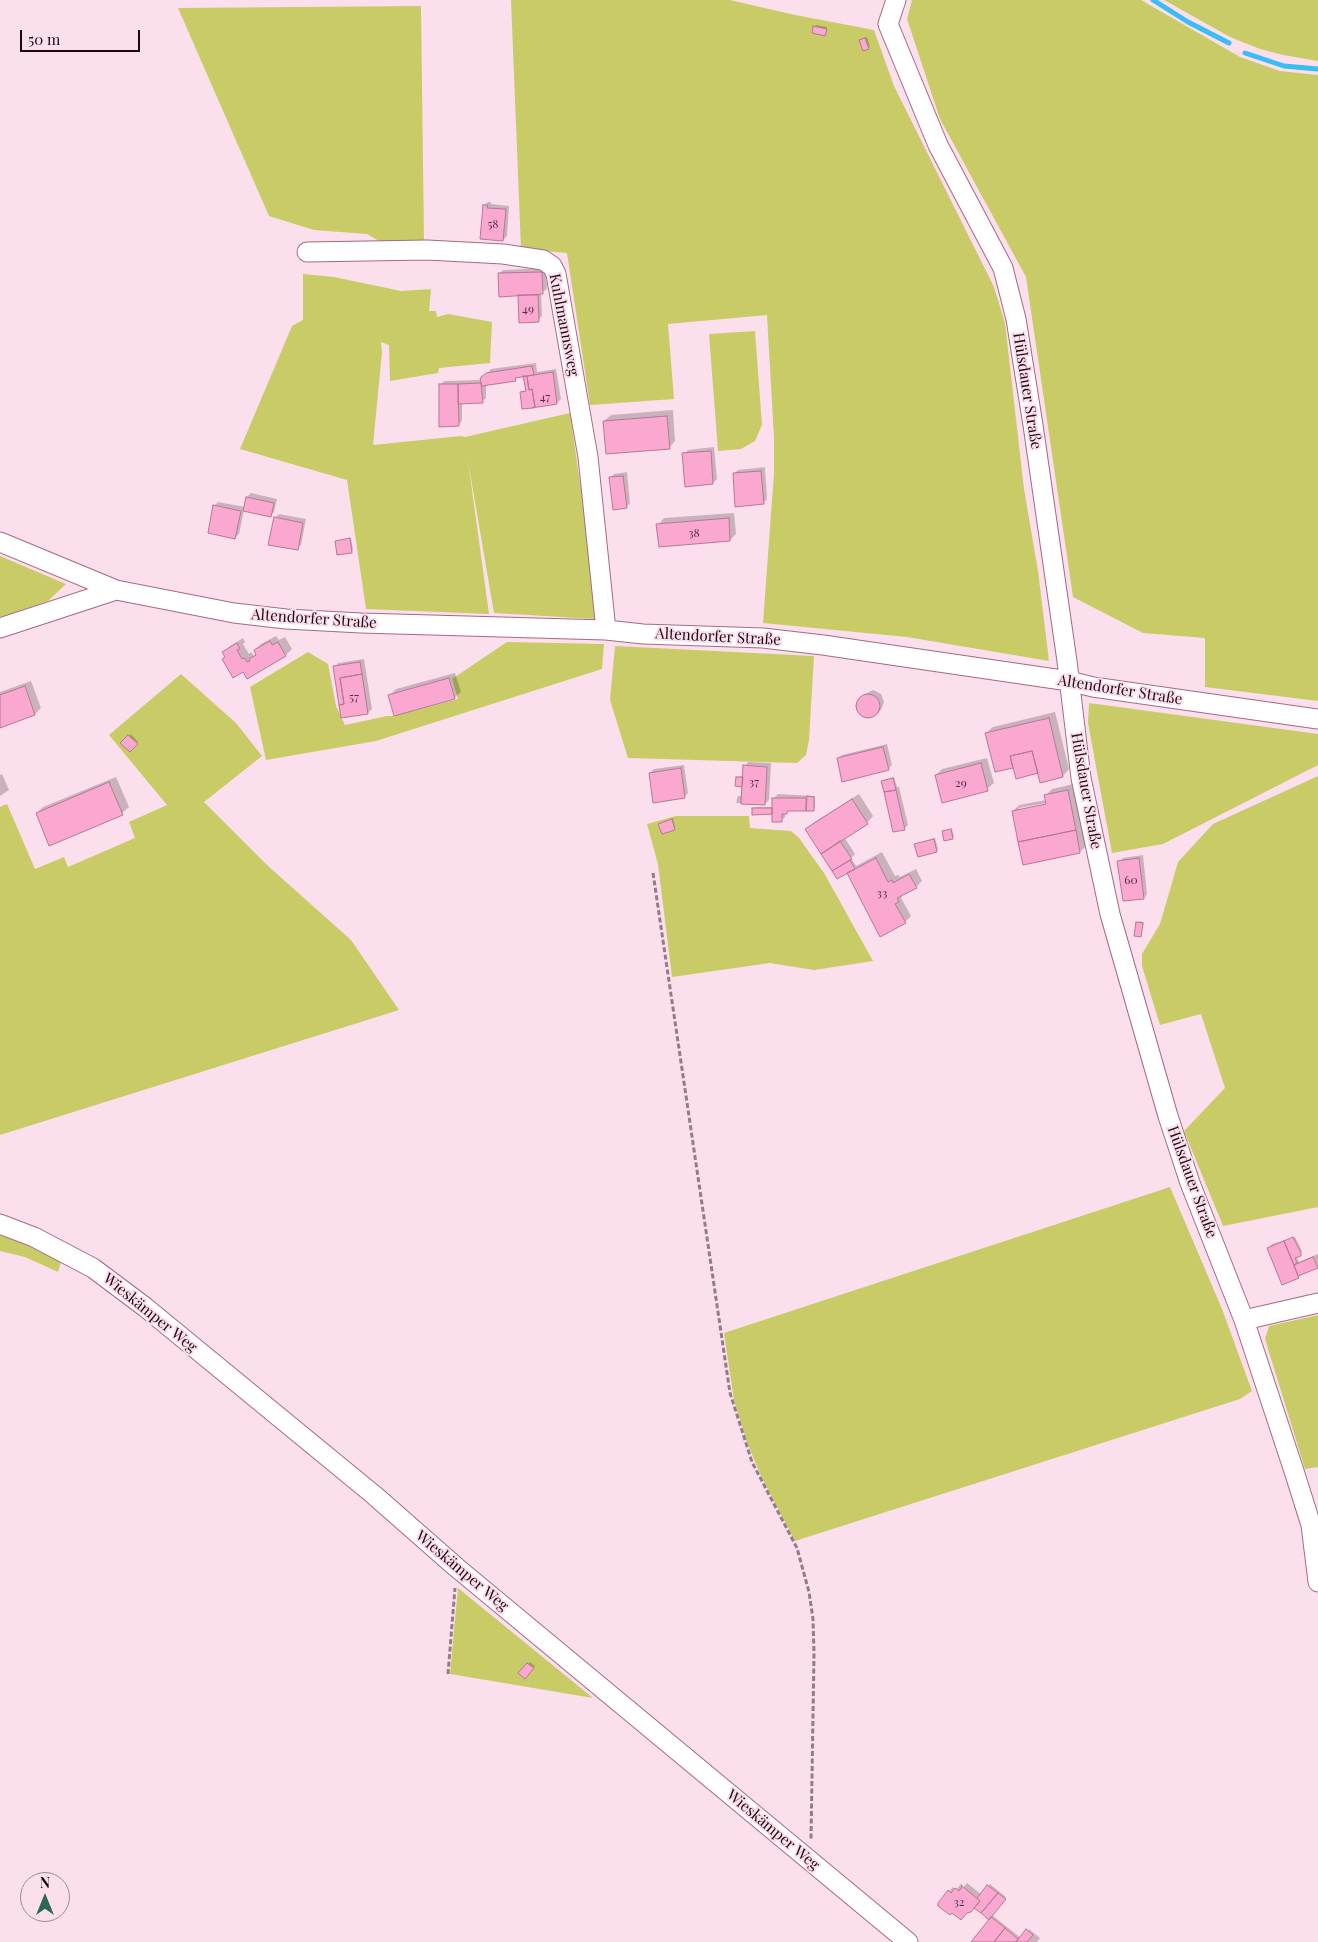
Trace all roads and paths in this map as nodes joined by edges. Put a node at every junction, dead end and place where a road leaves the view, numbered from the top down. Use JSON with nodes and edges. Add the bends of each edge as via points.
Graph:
{"nodes":[{"id":1,"x":896,"y":0,"type":"edge"},
{"id":2,"x":307,"y":252,"type":"dead end"},
{"id":3,"x":0,"y":542,"type":"edge"},
{"id":4,"x":116,"y":590,"type":"junction"},
{"id":5,"x":0,"y":628,"type":"edge"},
{"id":6,"x":606,"y":630,"type":"junction"},
{"id":7,"x":1069,"y":681,"type":"junction"},
{"id":8,"x":1318,"y":719,"type":"edge"},
{"id":9,"x":653,"y":873,"type":"dead end"},
{"id":10,"x":0,"y":1224,"type":"edge"},
{"id":11,"x":1318,"y":1303,"type":"edge"},
{"id":12,"x":1244,"y":1320,"type":"junction"},
{"id":13,"x":456,"y":1567,"type":"junction"},
{"id":14,"x":1318,"y":1582,"type":"edge"},
{"id":15,"x":448,"y":1674,"type":"dead end"},
{"id":16,"x":806,"y":1856,"type":"junction"},
{"id":17,"x":908,"y":1942,"type":"edge"}],
"edges":[{"from":1,"to":7,"type":"street","name":"Hülsdauer Straße","via":[[888,24],[938,145],[1003,268],[1016,320],[1033,425]]},
{"from":2,"to":6,"type":"street","name":"Kuhlmannsweg","via":[[427,250],[503,254],[543,260],[552,266],[588,457]]},
{"from":3,"to":4,"type":"street","name":"Altendorfer Straße"},
{"from":4,"to":5,"type":"street","name":"Altendorfer Straße"},
{"from":4,"to":6,"type":"street","name":"Altendorfer Straße","via":[[286,620]]},
{"from":6,"to":7,"type":"street","name":"Altendorfer Straße","via":[[763,638]]},
{"from":7,"to":8,"type":"street","name":"Altendorfer Straße"},
{"from":7,"to":12,"type":"street","name":"Hülsdauer Straße","via":[[1081,778],[1110,914],[1190,1183]]},
{"from":9,"to":16,"type":"path","via":[[730,1393],[752,1462],[796,1548],[809,1592],[814,1654],[811,1842]]},
{"from":10,"to":13,"type":"street","name":"Wieskämper Weg","via":[[64,1252],[119,1287],[374,1494]]},
{"from":11,"to":12,"type":"street"},
{"from":12,"to":14,"type":"street","name":"Hülsdauer Straße","via":[[1311,1526]]},
{"from":13,"to":15,"type":"path"},
{"from":13,"to":16,"type":"street","name":"Wieskämper Weg"},
{"from":16,"to":17,"type":"street","name":"Wieskämper Weg"}]}
